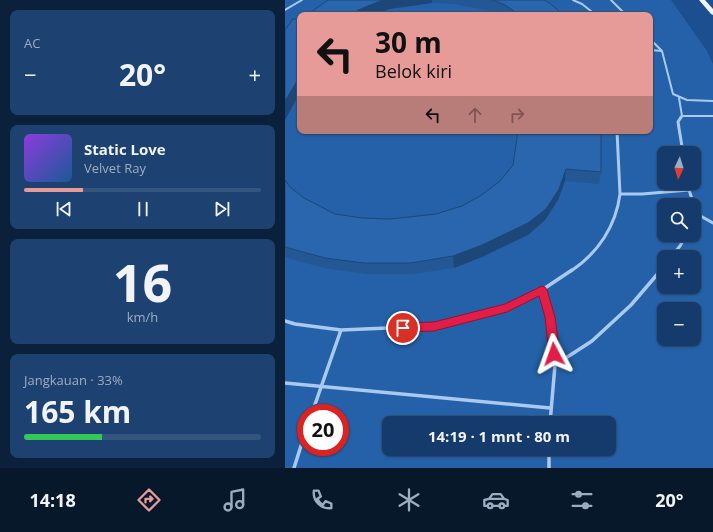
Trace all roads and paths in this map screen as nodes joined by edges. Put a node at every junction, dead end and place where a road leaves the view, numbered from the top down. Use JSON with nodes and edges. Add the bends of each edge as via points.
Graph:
{"nodes":[{"id":1,"x":302,"y":0,"type":"edge"},
{"id":2,"x":573,"y":0,"type":"edge"},
{"id":3,"x":611,"y":0,"type":"edge"},
{"id":4,"x":702,"y":0,"type":"edge"},
{"id":5,"x":285,"y":10,"type":"edge"},
{"id":6,"x":591,"y":12,"type":"edge"},
{"id":7,"x":623,"y":12,"type":"edge"},
{"id":8,"x":713,"y":13,"type":"edge"},
{"id":9,"x":653,"y":42,"type":"edge"},
{"id":10,"x":653,"y":50,"type":"edge"},
{"id":11,"x":662,"y":51,"type":"junction"},
{"id":12,"x":679,"y":98,"type":"junction"},
{"id":13,"x":713,"y":102,"type":"edge"},
{"id":14,"x":682,"y":116,"type":"junction"},
{"id":15,"x":713,"y":116,"type":"edge"},
{"id":16,"x":617,"y":134,"type":"edge"},
{"id":17,"x":682,"y":146,"type":"edge"},
{"id":18,"x":689,"y":190,"type":"joint"},
{"id":19,"x":620,"y":194,"type":"junction"},
{"id":20,"x":692,"y":198,"type":"edge"},
{"id":21,"x":701,"y":216,"type":"edge"},
{"id":22,"x":713,"y":224,"type":"edge"},
{"id":23,"x":657,"y":274,"type":"edge"},
{"id":24,"x":542,"y":290,"type":"junction"},
{"id":25,"x":285,"y":321,"type":"edge"},
{"id":26,"x":341,"y":330,"type":"junction"},
{"id":27,"x":555,"y":365,"type":"junction"},
{"id":28,"x":285,"y":383,"type":"edge"},
{"id":29,"x":321,"y":387,"type":"junction"},
{"id":30,"x":315,"y":404,"type":"edge"},
{"id":31,"x":550,"y":408,"type":"junction"},
{"id":32,"x":550,"y":416,"type":"edge"},
{"id":33,"x":297,"y":456,"type":"edge"},
{"id":34,"x":549,"y":456,"type":"edge"},
{"id":35,"x":293,"y":468,"type":"edge"},
{"id":36,"x":549,"y":468,"type":"edge"}],
"edges":[{"from":1,"to":5,"type":"lane"},
{"from":2,"to":6,"type":"lane"},
{"from":3,"to":7,"type":"lane"},
{"from":4,"to":8,"type":"main road"},
{"from":9,"to":11,"type":"lane"},
{"from":10,"to":11,"type":"lane"},
{"from":11,"to":12,"type":"lane","via":[[673,94]]},
{"from":12,"to":13,"type":"lane"},
{"from":12,"to":14,"type":"lane"},
{"from":14,"to":15,"type":"lane"},
{"from":14,"to":17,"type":"lane","via":[[678,122]]},
{"from":16,"to":19,"type":"lane"},
{"from":18,"to":19,"type":"lane"},
{"from":18,"to":20,"type":"lane"},
{"from":19,"to":24,"type":"lane","via":[[618,209],[605,238],[581,264]]},
{"from":21,"to":22,"type":"lane"},
{"from":23,"to":27,"type":"lane","via":[[631,306],[592,341]]},
{"from":24,"to":26,"type":"lane","via":[[507,307],[434,326]]},
{"from":24,"to":27,"type":"lane","via":[[553,332]]},
{"from":25,"to":26,"type":"lane"},
{"from":26,"to":29,"type":"lane"},
{"from":27,"to":31,"type":"lane"},
{"from":28,"to":29,"type":"lane"},
{"from":29,"to":30,"type":"lane"},
{"from":29,"to":31,"type":"lane"},
{"from":31,"to":32,"type":"lane"},
{"from":33,"to":35,"type":"lane"},
{"from":34,"to":36,"type":"lane"}]}
